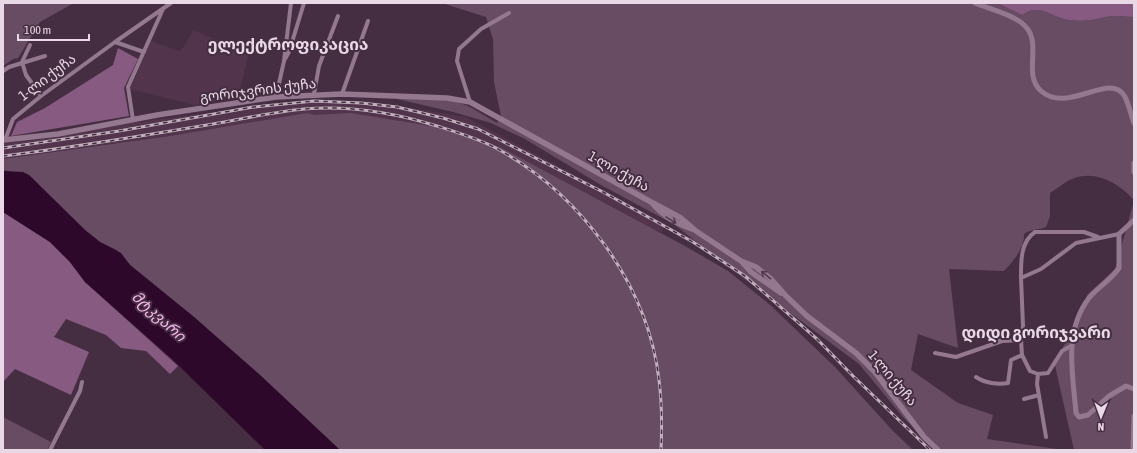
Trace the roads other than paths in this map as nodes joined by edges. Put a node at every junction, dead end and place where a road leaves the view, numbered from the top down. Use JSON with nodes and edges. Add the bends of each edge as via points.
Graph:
{"nodes":[{"id":1,"x":171,"y":3,"type":"edge"},
{"id":2,"x":291,"y":3,"type":"edge"},
{"id":3,"x":304,"y":3,"type":"edge"},
{"id":4,"x":975,"y":3,"type":"edge"},
{"id":5,"x":163,"y":9,"type":"junction"},
{"id":6,"x":509,"y":13,"type":"dead end"},
{"id":7,"x":338,"y":16,"type":"dead end"},
{"id":8,"x":368,"y":21,"type":"dead end"},
{"id":9,"x":115,"y":42,"type":"junction"},
{"id":10,"x":30,"y":45,"type":"dead end"},
{"id":11,"x":144,"y":52,"type":"junction"},
{"id":12,"x":45,"y":56,"type":"dead end"},
{"id":13,"x":284,"y":61,"type":"junction"},
{"id":14,"x":22,"y":62,"type":"junction"},
{"id":15,"x":3,"y":71,"type":"edge"},
{"id":16,"x":314,"y":94,"type":"junction"},
{"id":17,"x":342,"y":94,"type":"junction"},
{"id":18,"x":41,"y":96,"type":"junction"},
{"id":19,"x":276,"y":97,"type":"junction"},
{"id":20,"x":470,"y":102,"type":"junction"},
{"id":21,"x":133,"y":120,"type":"junction"},
{"id":22,"x":1134,"y":123,"type":"edge"},
{"id":23,"x":4,"y":140,"type":"edge"},
{"id":24,"x":576,"y":161,"type":"joint"},
{"id":25,"x":1134,"y":163,"type":"edge"},
{"id":26,"x":1134,"y":172,"type":"edge"},
{"id":27,"x":1134,"y":220,"type":"edge"},
{"id":28,"x":1120,"y":234,"type":"junction"},
{"id":29,"x":1099,"y":237,"type":"junction"},
{"id":30,"x":1021,"y":278,"type":"junction"},
{"id":31,"x":968,"y":338,"type":"dead end"},
{"id":32,"x":1019,"y":341,"type":"junction"},
{"id":33,"x":1071,"y":346,"type":"junction"},
{"id":34,"x":935,"y":353,"type":"dead end"},
{"id":35,"x":1022,"y":355,"type":"junction"},
{"id":36,"x":1038,"y":374,"type":"junction"},
{"id":37,"x":976,"y":377,"type":"dead end"},
{"id":38,"x":82,"y":382,"type":"dead end"},
{"id":39,"x":1134,"y":389,"type":"edge"},
{"id":40,"x":1039,"y":394,"type":"junction"},
{"id":41,"x":1024,"y":399,"type":"dead end"},
{"id":42,"x":1134,"y":416,"type":"edge"},
{"id":43,"x":1046,"y":437,"type":"dead end"},
{"id":44,"x":50,"y":450,"type":"edge"},
{"id":45,"x":938,"y":450,"type":"edge"},
{"id":46,"x":1133,"y":450,"type":"edge"}],
"edges":[{"from":1,"to":5,"type":"street","name":"1-ლი ქუჩა"},
{"from":2,"to":13,"type":"street"},
{"from":3,"to":13,"type":"street"},
{"from":4,"to":22,"type":"street","via":[[1017,20],[1029,30],[1033,38],[1033,79],[1041,92],[1057,100],[1102,89],[1120,91],[1125,96]]},
{"from":5,"to":9,"type":"street","name":"1-ლი ქუჩა"},
{"from":5,"to":11,"type":"street"},
{"from":6,"to":20,"type":"street","via":[[481,29],[459,49],[457,61]]},
{"from":7,"to":16,"type":"street","via":[[319,66]]},
{"from":8,"to":17,"type":"street"},
{"from":9,"to":11,"type":"street"},
{"from":9,"to":18,"type":"street","name":"1-ლი ქუჩა"},
{"from":10,"to":14,"type":"street"},
{"from":11,"to":21,"type":"street","via":[[128,87]]},
{"from":12,"to":14,"type":"street"},
{"from":13,"to":19,"type":"street"},
{"from":14,"to":15,"type":"street"},
{"from":14,"to":18,"type":"street","via":[[26,75]]},
{"from":16,"to":17,"type":"main road","name":"გორიჯვრის ქუჩა"},
{"from":16,"to":19,"type":"main road","name":"გორიჯვრის ქუჩა"},
{"from":17,"to":20,"type":"main road","name":"გორიჯვრის ქუჩა","via":[[447,98]]},
{"from":18,"to":23,"type":"street","name":"1-ლი ქუჩა","via":[[13,119]]},
{"from":19,"to":21,"type":"main road","name":"გორიჯვრის ქუჩა"},
{"from":20,"to":24,"type":"main road","name":"გორიჯვრის ქუჩა"},
{"from":21,"to":23,"type":"main road","name":"გორიჯვრის ქუჩა","via":[[58,134]]},
{"from":24,"to":45,"type":"main road","name":"1-ლი ქუჩა","via":[[681,218],[786,296],[807,316],[856,353],[875,372],[924,437]]},
{"from":25,"to":26,"type":"street"},
{"from":27,"to":28,"type":"street"},
{"from":28,"to":29,"type":"street"},
{"from":28,"to":33,"type":"street","via":[[1120,268],[1090,298],[1080,313],[1072,332]]},
{"from":29,"to":30,"type":"street","via":[[1076,243],[1041,269]]},
{"from":29,"to":30,"type":"street","via":[[1084,232],[1034,232],[1028,236],[1023,250]]},
{"from":30,"to":32,"type":"street","via":[[1023,326]]},
{"from":31,"to":32,"type":"street","via":[[980,334]]},
{"from":32,"to":34,"type":"street","via":[[1002,341],[956,357]]},
{"from":32,"to":35,"type":"street"},
{"from":33,"to":36,"type":"street","via":[[1062,351],[1048,373]]},
{"from":33,"to":39,"type":"street","via":[[1076,413],[1079,417],[1088,415],[1117,390],[1126,386]]},
{"from":35,"to":36,"type":"street","via":[[1030,371]]},
{"from":35,"to":37,"type":"street","via":[[1011,360],[1008,382],[984,382]]},
{"from":36,"to":40,"type":"street"},
{"from":38,"to":44,"type":"street","via":[[80,391]]},
{"from":40,"to":41,"type":"street"},
{"from":40,"to":43,"type":"street"},
{"from":42,"to":46,"type":"street"}]}
